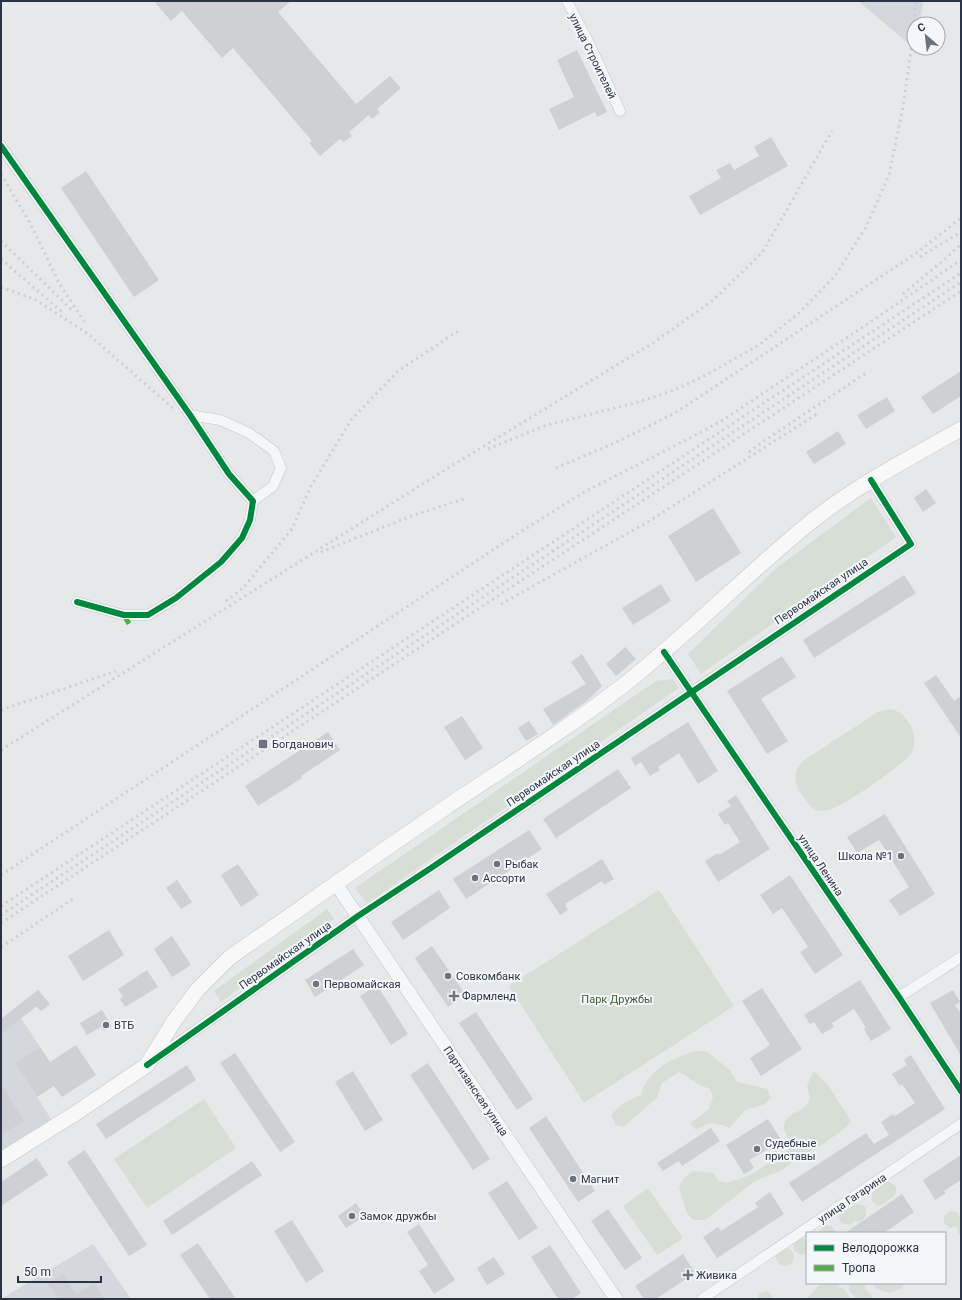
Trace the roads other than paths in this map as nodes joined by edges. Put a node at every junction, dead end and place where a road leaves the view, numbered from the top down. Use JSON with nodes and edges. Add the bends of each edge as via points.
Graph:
{"nodes":[{"id":1,"x":567,"y":1,"type":"edge"},
{"id":2,"x":620,"y":111,"type":"dead end"},
{"id":3,"x":1,"y":146,"type":"edge"},
{"id":4,"x":190,"y":415,"type":"junction"},
{"id":5,"x":961,"y":429,"type":"edge"},
{"id":6,"x":871,"y":480,"type":"junction"},
{"id":7,"x":253,"y":501,"type":"junction"},
{"id":8,"x":77,"y":602,"type":"dead end"},
{"id":9,"x":664,"y":652,"type":"junction"},
{"id":10,"x":691,"y":692,"type":"junction"},
{"id":11,"x":336,"y":884,"type":"junction"},
{"id":12,"x":358,"y":916,"type":"junction"},
{"id":13,"x":961,"y":957,"type":"edge"},
{"id":14,"x":899,"y":997,"type":"junction"},
{"id":15,"x":147,"y":1064,"type":"junction"},
{"id":16,"x":961,"y":1091,"type":"edge"},
{"id":17,"x":961,"y":1124,"type":"edge"},
{"id":18,"x":1,"y":1160,"type":"edge"},
{"id":19,"x":616,"y":1299,"type":"edge"},
{"id":20,"x":702,"y":1299,"type":"edge"}],
"edges":[{"from":1,"to":2,"type":"street","name":"улица Строителей","via":[[590,44]]},
{"from":3,"to":4,"type":"street"},
{"from":4,"to":7,"type":"street","via":[[229,474]]},
{"from":4,"to":7,"type":"street","via":[[220,420],[249,433],[274,451],[281,468],[273,486]]},
{"from":5,"to":6,"type":"main road","name":"Первомайская улица"},
{"from":6,"to":9,"type":"main road","name":"Первомайская улица","via":[[807,524]]},
{"from":6,"to":10,"type":"street","name":"Первомайская улица","via":[[911,544]]},
{"from":7,"to":8,"type":"street","via":[[250,520],[242,538],[221,562],[176,598],[148,615],[124,615]]},
{"from":9,"to":10,"type":"street","name":"улица Ленина"},
{"from":9,"to":11,"type":"main road","name":"Первомайская улица","via":[[547,742]]},
{"from":10,"to":12,"type":"street","name":"Первомайская улица"},
{"from":10,"to":14,"type":"street","name":"улица Ленина"},
{"from":11,"to":12,"type":"street","name":"Партизанская улица"},
{"from":11,"to":15,"type":"main road","name":"Первомайская улица","via":[[228,958],[198,988]]},
{"from":12,"to":15,"type":"street","name":"Первомайская улица"},
{"from":12,"to":19,"type":"street","name":"Партизанская улица"},
{"from":13,"to":14,"type":"street"},
{"from":14,"to":16,"type":"street","name":"улица Ленина"},
{"from":15,"to":18,"type":"main road","name":"Первомайская улица"},
{"from":17,"to":20,"type":"street","name":"улица Гагарина"}]}
